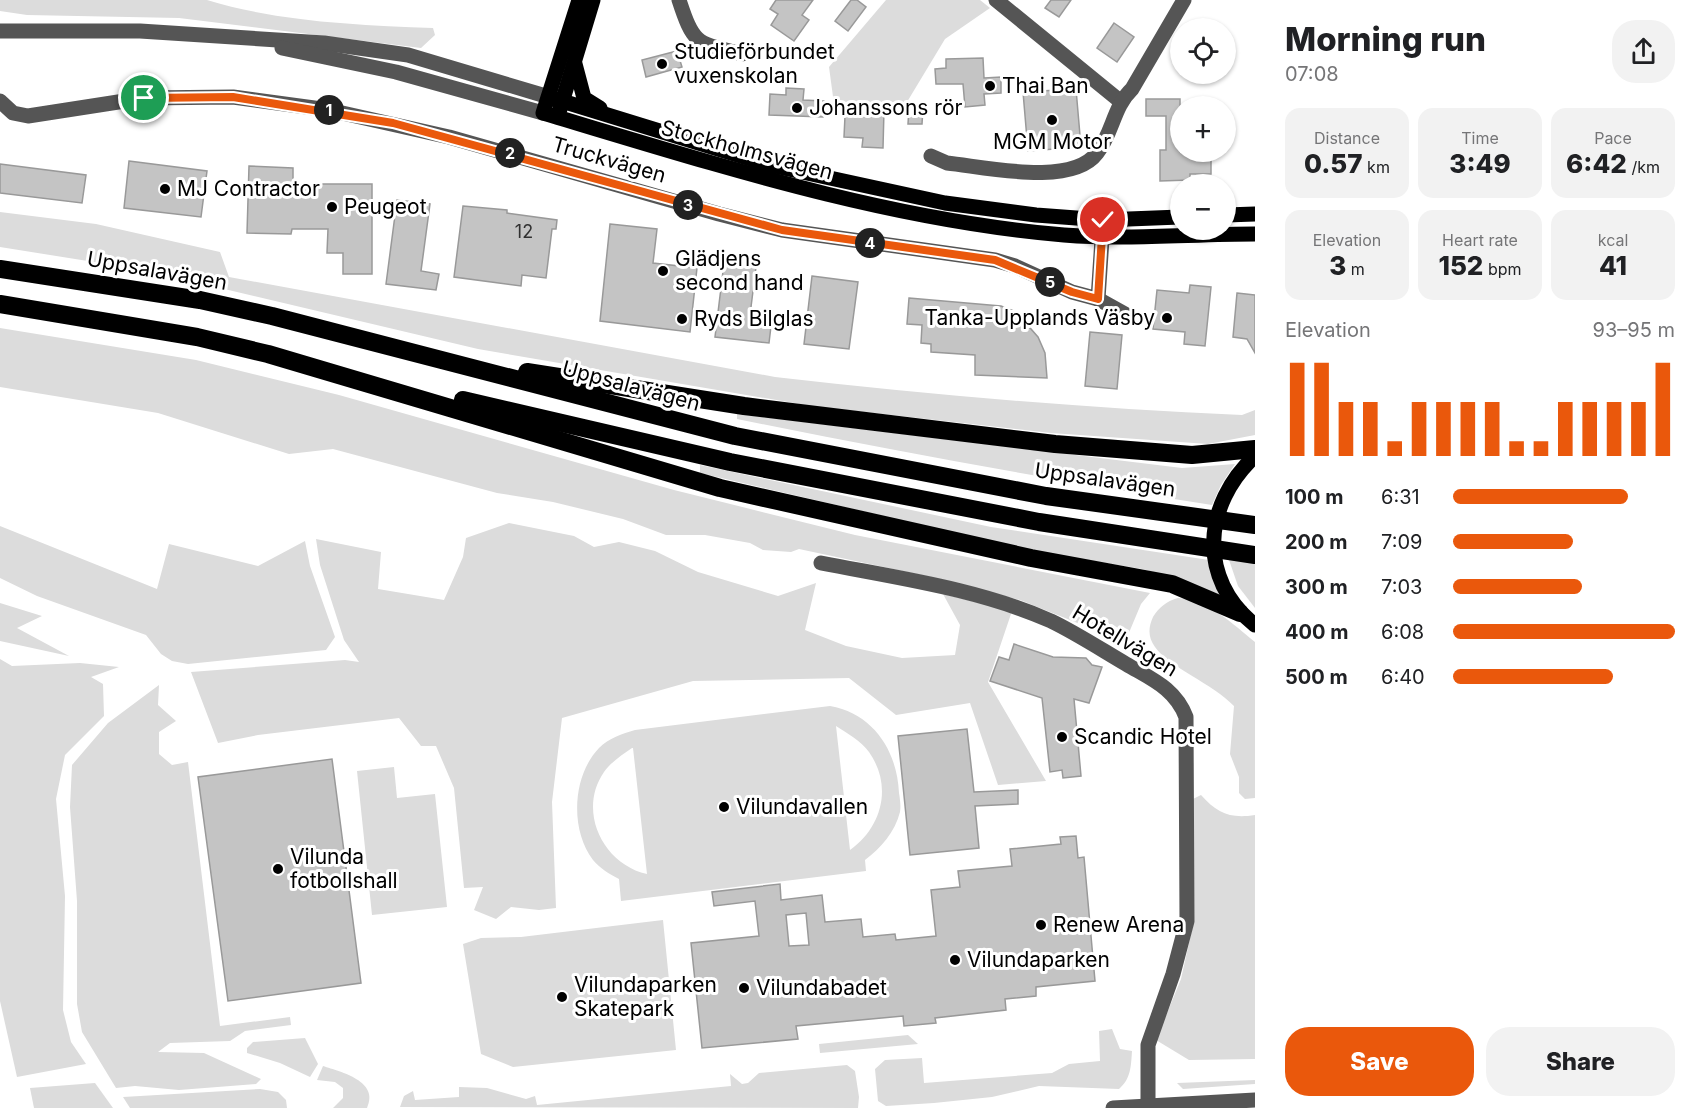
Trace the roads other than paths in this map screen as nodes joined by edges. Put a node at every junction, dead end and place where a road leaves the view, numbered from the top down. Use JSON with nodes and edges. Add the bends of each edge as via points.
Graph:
{"nodes":[{"id":1,"x":579,"y":0,"type":"edge"},
{"id":2,"x":593,"y":0,"type":"edge"},
{"id":3,"x":679,"y":0,"type":"edge"},
{"id":4,"x":996,"y":0,"type":"edge"},
{"id":5,"x":1184,"y":0,"type":"edge"},
{"id":6,"x":0,"y":31,"type":"edge"},
{"id":7,"x":238,"y":38,"type":"junction"},
{"id":8,"x":742,"y":54,"type":"dead end"},
{"id":9,"x":575,"y":61,"type":"junction"},
{"id":10,"x":556,"y":99,"type":"junction"},
{"id":11,"x":0,"y":101,"type":"edge"},
{"id":12,"x":1120,"y":101,"type":"junction"},
{"id":13,"x":550,"y":116,"type":"junction"},
{"id":14,"x":644,"y":128,"type":"junction"},
{"id":15,"x":931,"y":156,"type":"dead end"},
{"id":16,"x":1255,"y":214,"type":"edge"},
{"id":17,"x":1236,"y":215,"type":"edge"},
{"id":18,"x":1170,"y":217,"type":"edge"},
{"id":19,"x":1103,"y":220,"type":"junction"},
{"id":20,"x":1255,"y":234,"type":"edge"},
{"id":21,"x":1102,"y":237,"type":"junction"},
{"id":22,"x":0,"y":269,"type":"edge"},
{"id":23,"x":1098,"y":299,"type":"junction"},
{"id":24,"x":0,"y":304,"type":"edge"},
{"id":25,"x":1125,"y":314,"type":"dead end"},
{"id":26,"x":272,"y":316,"type":"junction"},
{"id":27,"x":268,"y":354,"type":"junction"},
{"id":28,"x":1255,"y":449,"type":"edge"},
{"id":29,"x":1255,"y":456,"type":"edge"},
{"id":30,"x":1255,"y":525,"type":"edge"},
{"id":31,"x":1255,"y":555,"type":"edge"},
{"id":32,"x":821,"y":563,"type":"dead end"},
{"id":33,"x":1240,"y":613,"type":"junction"},
{"id":34,"x":1255,"y":625,"type":"edge"},
{"id":35,"x":1255,"y":1100,"type":"edge"},
{"id":36,"x":1148,"y":1107,"type":"edge"},
{"id":37,"x":1113,"y":1108,"type":"edge"}],
"edges":[{"from":1,"to":10,"type":"main road"},
{"from":2,"to":9,"type":"main road"},
{"from":3,"to":8,"type":"street","via":[[692,36],[709,46]]},
{"from":4,"to":12,"type":"street"},
{"from":5,"to":12,"type":"street","via":[[1132,89]]},
{"from":6,"to":7,"type":"street","name":"Stockholmsvägen","via":[[140,31]]},
{"from":7,"to":10,"type":"street","name":"Stockholmsvägen","via":[[324,43],[408,55]]},
{"from":7,"to":13,"type":"street","name":"Stockholmsvägen","via":[[396,72]]},
{"from":9,"to":10,"type":"main road"},
{"from":9,"to":14,"type":"main road","name":"Stockholmsvägen","via":[[584,98]]},
{"from":10,"to":13,"type":"main road"},
{"from":10,"to":14,"type":"main road","name":"Stockholmsvägen"},
{"from":11,"to":23,"type":"street","name":"Truckvägen","via":[[13,112],[28,116],[144,98],[233,97],[329,110],[503,151],[782,230],[995,260]]},
{"from":12,"to":15,"type":"street","via":[[1109,135],[1083,168],[1056,174],[947,163]]},
{"from":13,"to":21,"type":"main road","name":"Stockholmsvägen","via":[[869,204],[1029,231]]},
{"from":14,"to":19,"type":"main road","name":"Stockholmsvägen","via":[[770,165],[871,189],[945,203]]},
{"from":16,"to":17,"type":"main road"},
{"from":18,"to":19,"type":"main road","name":"Stockholmsvägen"},
{"from":19,"to":21,"type":"street"},
{"from":20,"to":21,"type":"main road","name":"Stockholmsvägen"},
{"from":21,"to":23,"type":"street"},
{"from":22,"to":26,"type":"highway","name":"Uppsalavägen","via":[[200,300]]},
{"from":23,"to":25,"type":"street","name":"Truckvägen"},
{"from":24,"to":27,"type":"highway","via":[[197,337]]},
{"from":26,"to":28,"type":"highway","via":[[523,371],[744,406],[1055,444],[1192,455]]},
{"from":26,"to":30,"type":"highway","name":"Uppsalavägen","via":[[735,436],[1047,496]]},
{"from":27,"to":31,"type":"highway","via":[[730,462],[1039,522]]},
{"from":27,"to":33,"type":"highway","via":[[720,488],[1031,558],[1172,584]]},
{"from":29,"to":33,"type":"main road","via":[[1232,482],[1215,524],[1219,577]]},
{"from":32,"to":36,"type":"street","name":"Hotellvägen","via":[[946,588],[1023,610],[1112,656],[1167,688],[1180,700],[1185,717],[1187,921],[1148,1045]]},
{"from":33,"to":34,"type":"main road"},
{"from":35,"to":36,"type":"street"},
{"from":36,"to":37,"type":"street"}]}
